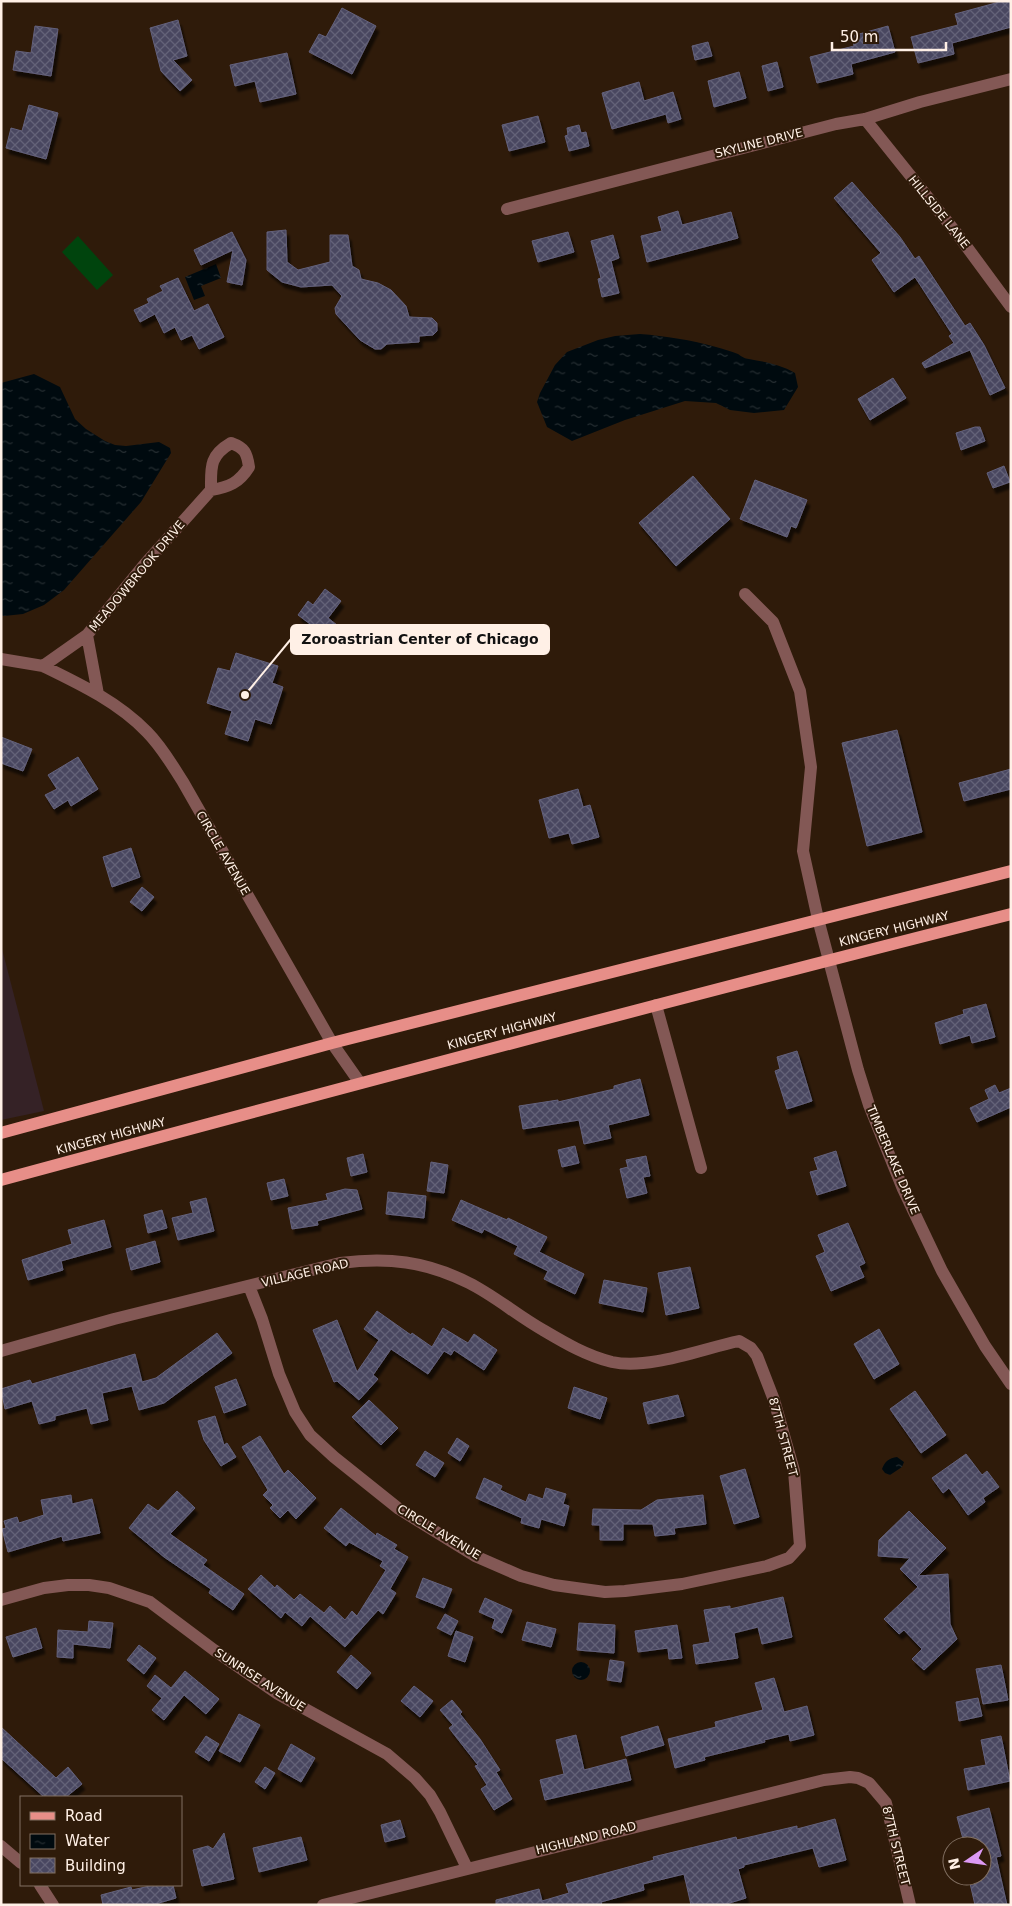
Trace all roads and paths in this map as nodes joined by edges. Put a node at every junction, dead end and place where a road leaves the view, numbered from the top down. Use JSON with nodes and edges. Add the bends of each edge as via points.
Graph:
{"nodes":[{"id":1,"x":1011,"y":79,"type":"edge"},
{"id":2,"x":865,"y":119,"type":"junction"},
{"id":3,"x":506,"y":209,"type":"dead end"},
{"id":4,"x":1011,"y":307,"type":"edge"},
{"id":5,"x":211,"y":490,"type":"dead end"},
{"id":6,"x":745,"y":594,"type":"dead end"},
{"id":7,"x":87,"y":635,"type":"junction"},
{"id":8,"x":1,"y":659,"type":"edge"},
{"id":9,"x":43,"y":666,"type":"junction"},
{"id":10,"x":98,"y":694,"type":"junction"},
{"id":11,"x":1011,"y":871,"type":"edge"},
{"id":12,"x":1011,"y":914,"type":"edge"},
{"id":13,"x":818,"y":919,"type":"junction"},
{"id":14,"x":829,"y":960,"type":"junction"},
{"id":15,"x":656,"y":1005,"type":"junction"},
{"id":16,"x":332,"y":1043,"type":"junction"},
{"id":17,"x":360,"y":1083,"type":"junction"},
{"id":18,"x":1,"y":1133,"type":"edge"},
{"id":19,"x":701,"y":1168,"type":"dead end"},
{"id":20,"x":1,"y":1180,"type":"edge"},
{"id":21,"x":249,"y":1286,"type":"junction"},
{"id":22,"x":739,"y":1341,"type":"joint"},
{"id":23,"x":1,"y":1351,"type":"edge"},
{"id":24,"x":1011,"y":1384,"type":"edge"},
{"id":25,"x":800,"y":1546,"type":"joint"},
{"id":26,"x":1,"y":1600,"type":"edge"},
{"id":27,"x":850,"y":1777,"type":"joint"},
{"id":28,"x":1,"y":1846,"type":"edge"},
{"id":29,"x":20,"y":1862,"type":"edge"},
{"id":30,"x":466,"y":1868,"type":"junction"},
{"id":31,"x":41,"y":1886,"type":"edge"},
{"id":32,"x":53,"y":1905,"type":"edge"},
{"id":33,"x":323,"y":1905,"type":"edge"},
{"id":34,"x":910,"y":1905,"type":"edge"}],
"edges":[{"from":1,"to":2,"type":"street","name":"SKYLINE DRIVE"},
{"from":2,"to":3,"type":"street","name":"SKYLINE DRIVE"},
{"from":2,"to":4,"type":"street","name":"HILLSIDE LANE"},
{"from":5,"to":7,"type":"street","name":"MEADOWBROOK DRIVE"},
{"from":6,"to":13,"type":"street","name":"TIMBERLAKE DRIVE","via":[[773,622],[800,690],[811,767],[803,850]]},
{"from":7,"to":9,"type":"street","name":"MEADOWBROOK DRIVE"},
{"from":7,"to":10,"type":"street"},
{"from":8,"to":9,"type":"street"},
{"from":9,"to":10,"type":"street","name":"CIRCLE AVENUE"},
{"from":10,"to":16,"type":"street","name":"CIRCLE AVENUE","via":[[144,729],[172,764]]},
{"from":11,"to":13,"type":"main road"},
{"from":12,"to":14,"type":"main road","name":"KINGERY HIGHWAY"},
{"from":13,"to":14,"type":"street","name":"TIMBERLAKE DRIVE"},
{"from":13,"to":16,"type":"main road"},
{"from":14,"to":15,"type":"main road","name":"KINGERY HIGHWAY"},
{"from":14,"to":24,"type":"street","name":"TIMBERLAKE DRIVE","via":[[864,1088],[903,1189],[942,1271]]},
{"from":15,"to":17,"type":"main road","name":"KINGERY HIGHWAY"},
{"from":15,"to":19,"type":"street"},
{"from":16,"to":17,"type":"street","name":"CIRCLE AVENUE"},
{"from":16,"to":18,"type":"main road"},
{"from":17,"to":20,"type":"main road","name":"KINGERY HIGHWAY"},
{"from":21,"to":22,"type":"street","name":"VILLAGE ROAD","via":[[340,1263],[372,1260],[415,1262],[470,1284],[566,1344],[612,1362],[646,1363]]},
{"from":21,"to":23,"type":"street","name":"VILLAGE ROAD"},
{"from":21,"to":25,"type":"street","name":"CIRCLE AVENUE","via":[[282,1383],[295,1412],[310,1434],[398,1509],[475,1556],[521,1576],[554,1585],[625,1592],[767,1566],[788,1558]]},
{"from":22,"to":25,"type":"street","name":"87TH STREET","via":[[757,1356],[774,1400],[794,1471]]},
{"from":26,"to":30,"type":"street","name":"SUNRISE AVENUE","via":[[44,1588],[89,1585],[150,1602],[278,1694],[387,1754],[416,1778],[440,1812]]},
{"from":27,"to":30,"type":"street","name":"HIGHLAND ROAD","via":[[824,1780]]},
{"from":27,"to":34,"type":"street","name":"87TH STREET","via":[[869,1783],[886,1803]]},
{"from":28,"to":29,"type":"street"},
{"from":30,"to":33,"type":"street","name":"HIGHLAND ROAD"},
{"from":31,"to":32,"type":"street"}]}
